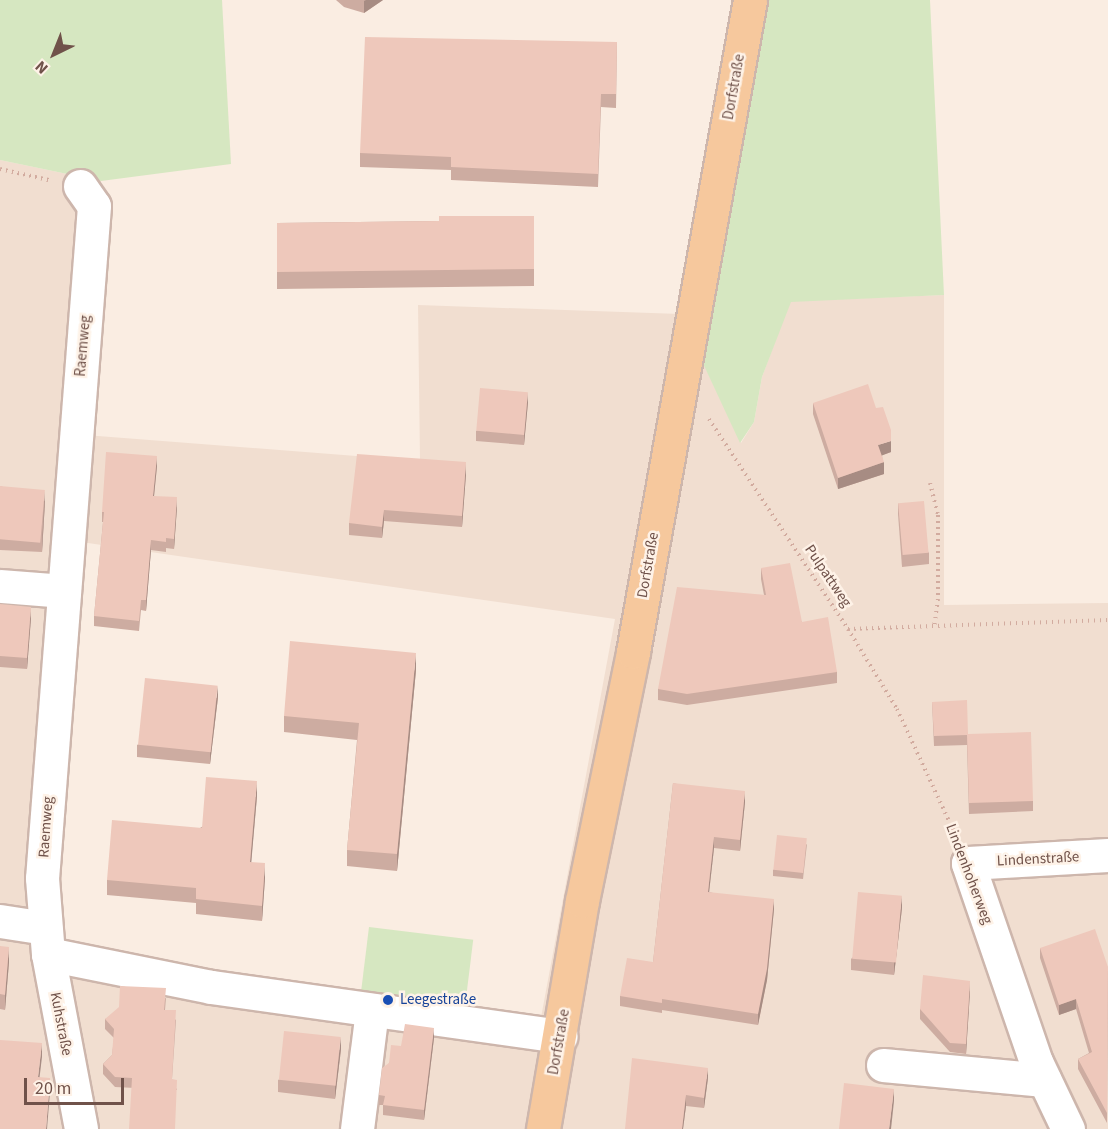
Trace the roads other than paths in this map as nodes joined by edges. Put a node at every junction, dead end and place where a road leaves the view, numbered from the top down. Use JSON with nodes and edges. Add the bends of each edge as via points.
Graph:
{"nodes":[{"id":1,"x":750,"y":0,"type":"edge"},
{"id":2,"x":80,"y":186,"type":"road end"},
{"id":3,"x":0,"y":586,"type":"edge"},
{"id":4,"x":64,"y":591,"type":"junction"},
{"id":5,"x":1108,"y":855,"type":"edge"},
{"id":6,"x":968,"y":863,"type":"joint"},
{"id":7,"x":0,"y":921,"type":"edge"},
{"id":8,"x":46,"y":941,"type":"junction"},
{"id":9,"x":372,"y":1010,"type":"junction"},
{"id":10,"x":561,"y":1036,"type":"junction"},
{"id":11,"x":883,"y":1065,"type":"dead end"},
{"id":12,"x":1044,"y":1080,"type":"junction"},
{"id":13,"x":81,"y":1129,"type":"edge"},
{"id":14,"x":357,"y":1129,"type":"edge"},
{"id":15,"x":543,"y":1129,"type":"edge"},
{"id":16,"x":1068,"y":1129,"type":"edge"}],
"edges":[{"from":1,"to":10,"type":"main road","name":"Dorfstraße","via":[[633,652],[582,901]]},
{"from":2,"to":4,"type":"street","name":"Raemweg","via":[[94,206]]},
{"from":3,"to":4,"type":"street"},
{"from":4,"to":8,"type":"street","name":"Raemweg","via":[[42,878]]},
{"from":5,"to":6,"type":"street","name":"Lindenstraße"},
{"from":6,"to":12,"type":"street","name":"Lindenhoherweg"},
{"from":7,"to":8,"type":"street"},
{"from":8,"to":9,"type":"street","via":[[211,987]]},
{"from":8,"to":13,"type":"street","name":"Kuhstraße"},
{"from":9,"to":10,"type":"street"},
{"from":9,"to":14,"type":"street"},
{"from":10,"to":15,"type":"main road","name":"Dorfstraße"},
{"from":11,"to":12,"type":"street"},
{"from":12,"to":16,"type":"street","name":"Lindenhoherweg"}]}
